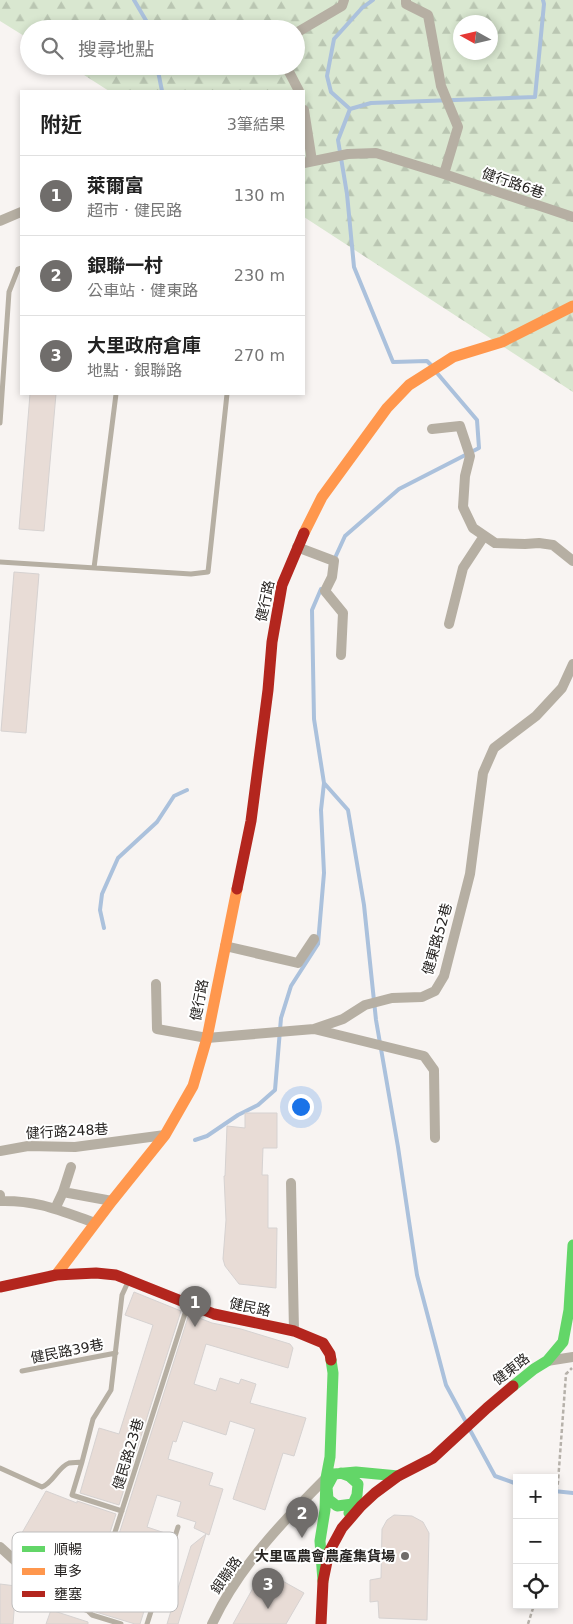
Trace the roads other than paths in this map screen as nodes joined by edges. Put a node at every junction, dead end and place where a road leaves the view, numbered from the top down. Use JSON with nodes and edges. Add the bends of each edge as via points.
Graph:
{"nodes":[{"id":1,"x":344,"y":0,"type":"edge"},
{"id":2,"x":406,"y":0,"type":"edge"},
{"id":3,"x":305,"y":28,"type":"edge"},
{"id":4,"x":291,"y":75,"type":"edge"},
{"id":5,"x":298,"y":90,"type":"edge"},
{"id":6,"x":305,"y":123,"type":"edge"},
{"id":7,"x":308,"y":162,"type":"edge"},
{"id":8,"x":444,"y":174,"type":"junction"},
{"id":9,"x":20,"y":212,"type":"edge"},
{"id":10,"x":573,"y":217,"type":"edge"},
{"id":11,"x":0,"y":221,"type":"edge"},
{"id":12,"x":20,"y":268,"type":"edge"},
{"id":13,"x":573,"y":306,"type":"edge"},
{"id":14,"x":116,"y":395,"type":"edge"},
{"id":15,"x":227,"y":395,"type":"edge"},
{"id":16,"x":0,"y":423,"type":"edge"},
{"id":17,"x":432,"y":429,"type":"dead end"},
{"id":18,"x":484,"y":536,"type":"junction"},
{"id":19,"x":297,"y":547,"type":"junction"},
{"id":20,"x":573,"y":561,"type":"edge"},
{"id":21,"x":0,"y":562,"type":"edge"},
{"id":22,"x":94,"y":568,"type":"junction"},
{"id":23,"x":449,"y":624,"type":"dead end"},
{"id":24,"x":341,"y":655,"type":"dead end"},
{"id":25,"x":573,"y":664,"type":"edge"},
{"id":26,"x":314,"y":939,"type":"dead end"},
{"id":27,"x":225,"y":946,"type":"junction"},
{"id":28,"x":156,"y":984,"type":"dead end"},
{"id":29,"x":314,"y":1030,"type":"junction"},
{"id":30,"x":207,"y":1038,"type":"junction"},
{"id":31,"x":165,"y":1135,"type":"junction"},
{"id":32,"x":435,"y":1138,"type":"dead end"},
{"id":33,"x":0,"y":1151,"type":"edge"},
{"id":34,"x":71,"y":1167,"type":"dead end"},
{"id":35,"x":291,"y":1183,"type":"dead end"},
{"id":36,"x":64,"y":1192,"type":"junction"},
{"id":37,"x":0,"y":1195,"type":"edge"},
{"id":38,"x":112,"y":1201,"type":"junction"},
{"id":39,"x":56,"y":1209,"type":"junction"},
{"id":40,"x":95,"y":1223,"type":"junction"},
{"id":41,"x":573,"y":1245,"type":"edge"},
{"id":42,"x":56,"y":1275,"type":"junction"},
{"id":43,"x":129,"y":1279,"type":"junction"},
{"id":44,"x":0,"y":1284,"type":"edge"},
{"id":45,"x":188,"y":1304,"type":"junction"},
{"id":46,"x":294,"y":1332,"type":"junction"},
{"id":47,"x":116,"y":1353,"type":"junction"},
{"id":48,"x":547,"y":1361,"type":"junction"},
{"id":49,"x":572,"y":1362,"type":"edge"},
{"id":50,"x":22,"y":1372,"type":"dead end"},
{"id":51,"x":82,"y":1462,"type":"junction"},
{"id":52,"x":339,"y":1463,"type":"junction"},
{"id":53,"x":0,"y":1468,"type":"edge"},
{"id":54,"x":398,"y":1476,"type":"junction"},
{"id":55,"x":326,"y":1484,"type":"junction"},
{"id":56,"x":353,"y":1504,"type":"junction"},
{"id":57,"x":122,"y":1511,"type":"junction"},
{"id":58,"x":178,"y":1527,"type":"dead end"},
{"id":59,"x":342,"y":1528,"type":"junction"},
{"id":60,"x":115,"y":1532,"type":"edge"},
{"id":61,"x":176,"y":1532,"type":"edge"},
{"id":62,"x":0,"y":1547,"type":"edge"},
{"id":63,"x":12,"y":1558,"type":"edge"},
{"id":64,"x":324,"y":1581,"type":"junction"},
{"id":65,"x":89,"y":1612,"type":"edge"},
{"id":66,"x":151,"y":1612,"type":"edge"},
{"id":67,"x":121,"y":1624,"type":"edge"},
{"id":68,"x":147,"y":1624,"type":"edge"},
{"id":69,"x":212,"y":1624,"type":"edge"},
{"id":70,"x":321,"y":1624,"type":"edge"}],
"edges":[{"from":1,"to":3,"type":"street","via":[[342,6]]},
{"from":2,"to":8,"type":"street","via":[[406,4],[428,15],[441,86],[458,127]]},
{"from":4,"to":5,"type":"street"},
{"from":6,"to":7,"type":"street","name":"健行路6巷"},
{"from":7,"to":8,"type":"street","name":"健行路6巷","via":[[348,154],[376,153]]},
{"from":8,"to":10,"type":"street","name":"健行路6巷"},
{"from":9,"to":11,"type":"street"},
{"from":12,"to":16,"type":"lane","via":[[9,292]]},
{"from":13,"to":19,"type":"street","name":"健行路","via":[[502,342],[453,357],[410,385],[387,408],[325,491]]},
{"from":14,"to":22,"type":"lane"},
{"from":15,"to":22,"type":"lane","via":[[208,572],[191,574]]},
{"from":17,"to":18,"type":"street","via":[[460,426],[470,456],[463,507],[473,528]]},
{"from":18,"to":20,"type":"street","via":[[495,543],[553,546]]},
{"from":18,"to":23,"type":"street","via":[[463,568]]},
{"from":19,"to":24,"type":"street","via":[[334,561],[332,577],[325,591],[343,613]]},
{"from":19,"to":27,"type":"street","name":"健行路","via":[[282,586],[277,611],[250,822]]},
{"from":21,"to":22,"type":"lane"},
{"from":25,"to":29,"type":"street","name":"健東路52巷","via":[[562,688],[536,716],[494,748],[483,773],[470,874],[444,976],[435,991],[422,998],[392,998],[365,1005],[343,1019]]},
{"from":26,"to":27,"type":"street","via":[[298,963]]},
{"from":27,"to":30,"type":"street","name":"健行路"},
{"from":28,"to":30,"type":"street","via":[[157,1029]]},
{"from":29,"to":30,"type":"street","name":"健行路"},
{"from":29,"to":32,"type":"street","via":[[424,1056],[434,1070]]},
{"from":30,"to":31,"type":"street","name":"健行路","via":[[193,1086]]},
{"from":31,"to":33,"type":"street","name":"健行路248巷","via":[[76,1147],[28,1146]]},
{"from":31,"to":38,"type":"street","name":"健行路"},
{"from":34,"to":36,"type":"street"},
{"from":35,"to":46,"type":"street"},
{"from":36,"to":38,"type":"street"},
{"from":36,"to":39,"type":"street"},
{"from":37,"to":39,"type":"street","via":[[0,1201],[18,1200]]},
{"from":38,"to":40,"type":"street","name":"健行路"},
{"from":39,"to":40,"type":"street"},
{"from":40,"to":42,"type":"street","name":"健行路"},
{"from":41,"to":48,"type":"street","name":"健東路","via":[[569,1310],[563,1342]]},
{"from":42,"to":43,"type":"street","name":"健民路","via":[[96,1273]]},
{"from":42,"to":44,"type":"street","name":"健民路"},
{"from":43,"to":45,"type":"street","name":"健民路"},
{"from":43,"to":47,"type":"lane","name":"健民路39巷","via":[[122,1295]]},
{"from":45,"to":46,"type":"street","name":"健民路","via":[[214,1314]]},
{"from":45,"to":57,"type":"lane","name":"健民路23巷"},
{"from":46,"to":52,"type":"street","name":"健民路","via":[[323,1343],[330,1354],[333,1374],[329,1439]]},
{"from":47,"to":50,"type":"lane","name":"健民路39巷"},
{"from":47,"to":51,"type":"lane","name":"健民路39巷","via":[[111,1390],[93,1419]]},
{"from":48,"to":49,"type":"street"},
{"from":48,"to":54,"type":"street","name":"健東路","via":[[475,1418],[433,1458]]},
{"from":51,"to":53,"type":"lane","via":[[69,1463],[42,1487]]},
{"from":51,"to":57,"type":"lane","name":"健民路39巷","via":[[72,1495]]},
{"from":52,"to":54,"type":"street","via":[[356,1472]]},
{"from":52,"to":55,"type":"street","name":"健民路"},
{"from":52,"to":55,"type":"street"},
{"from":52,"to":56,"type":"street","name":"健東路","via":[[358,1486],[358,1496]]},
{"from":54,"to":59,"type":"street","name":"健東路","via":[[361,1506]]},
{"from":55,"to":56,"type":"street","via":[[333,1505],[344,1507]]},
{"from":55,"to":64,"type":"street","name":"健東路","via":[[320,1541]]},
{"from":55,"to":69,"type":"street","name":"銀聯路","via":[[283,1523],[248,1566]]},
{"from":56,"to":59,"type":"street","name":"健東路"},
{"from":57,"to":60,"type":"lane","name":"健民路23巷"},
{"from":58,"to":61,"type":"lane"},
{"from":59,"to":64,"type":"street","name":"健東路","via":[[330,1552]]},
{"from":62,"to":63,"type":"street"},
{"from":64,"to":70,"type":"street","name":"健東路"},
{"from":65,"to":67,"type":"lane"},
{"from":66,"to":68,"type":"lane"}]}
